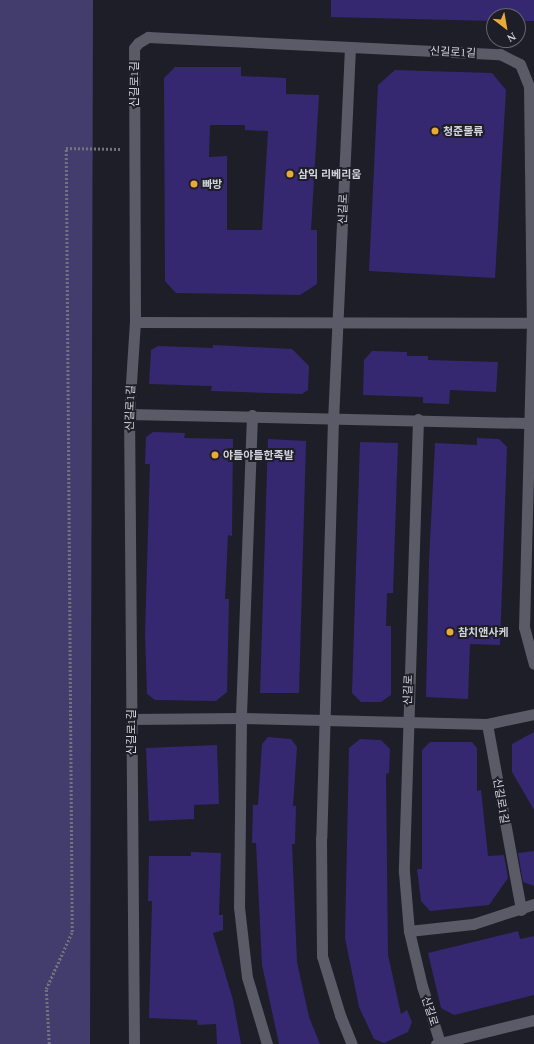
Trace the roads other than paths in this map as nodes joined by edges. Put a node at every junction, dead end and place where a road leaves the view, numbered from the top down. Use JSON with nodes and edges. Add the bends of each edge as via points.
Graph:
{"nodes":[{"id":1,"x":350,"y":47,"type":"junction"},
{"id":2,"x":135,"y":322,"type":"junction"},
{"id":3,"x":338,"y":323,"type":"junction"},
{"id":4,"x":533,"y":323,"type":"edge"},
{"id":5,"x":129,"y":414,"type":"junction"},
{"id":6,"x":252,"y":415,"type":"junction"},
{"id":7,"x":418,"y":418,"type":"junction"},
{"id":8,"x":333,"y":419,"type":"junction"},
{"id":9,"x":528,"y":423,"type":"junction"},
{"id":10,"x":534,"y":664,"type":"edge"},
{"id":11,"x":534,"y":714,"type":"edge"},
{"id":12,"x":241,"y":718,"type":"junction"},
{"id":13,"x":131,"y":719,"type":"junction"},
{"id":14,"x":326,"y":720,"type":"junction"},
{"id":15,"x":407,"y":722,"type":"junction"},
{"id":16,"x":487,"y":724,"type":"junction"},
{"id":17,"x":534,"y":904,"type":"edge"},
{"id":18,"x":520,"y":910,"type":"junction"},
{"id":19,"x":409,"y":931,"type":"junction"},
{"id":20,"x":534,"y":1020,"type":"edge"},
{"id":21,"x":438,"y":1043,"type":"edge"},
{"id":22,"x":134,"y":1044,"type":"edge"},
{"id":23,"x":266,"y":1044,"type":"edge"},
{"id":24,"x":352,"y":1044,"type":"edge"}],
"edges":[{"from":1,"to":2,"type":"street","name":"신길로1길","via":[[148,37],[134,48]]},
{"from":1,"to":3,"type":"street","name":"신길로"},
{"from":1,"to":4,"type":"street","name":"신길로1길","via":[[500,54],[520,64],[529,86]]},
{"from":2,"to":3,"type":"street"},
{"from":2,"to":5,"type":"street","name":"신길로1길"},
{"from":3,"to":4,"type":"street"},
{"from":3,"to":8,"type":"street","name":"신길로"},
{"from":4,"to":9,"type":"street","name":"신길로1길"},
{"from":5,"to":6,"type":"street"},
{"from":5,"to":13,"type":"street","name":"신길로1길"},
{"from":6,"to":8,"type":"street"},
{"from":6,"to":12,"type":"street"},
{"from":7,"to":8,"type":"street"},
{"from":7,"to":9,"type":"street"},
{"from":7,"to":15,"type":"street","name":"신길로"},
{"from":8,"to":14,"type":"street","name":"신길로"},
{"from":9,"to":10,"type":"street","name":"신길로1길","via":[[524,627]]},
{"from":11,"to":16,"type":"street"},
{"from":12,"to":13,"type":"street"},
{"from":12,"to":14,"type":"street"},
{"from":12,"to":23,"type":"street","via":[[239,907],[247,977]]},
{"from":13,"to":22,"type":"street","name":"신길로1길"},
{"from":14,"to":15,"type":"street"},
{"from":14,"to":24,"type":"street","name":"신길로","via":[[321,838],[322,956],[340,1015]]},
{"from":15,"to":16,"type":"street"},
{"from":15,"to":19,"type":"street","name":"신길로","via":[[404,872]]},
{"from":16,"to":18,"type":"street","name":"신길로1길"},
{"from":17,"to":18,"type":"street"},
{"from":18,"to":19,"type":"street","via":[[473,924]]},
{"from":19,"to":21,"type":"street","name":"신길로"},
{"from":20,"to":21,"type":"street"}]}
